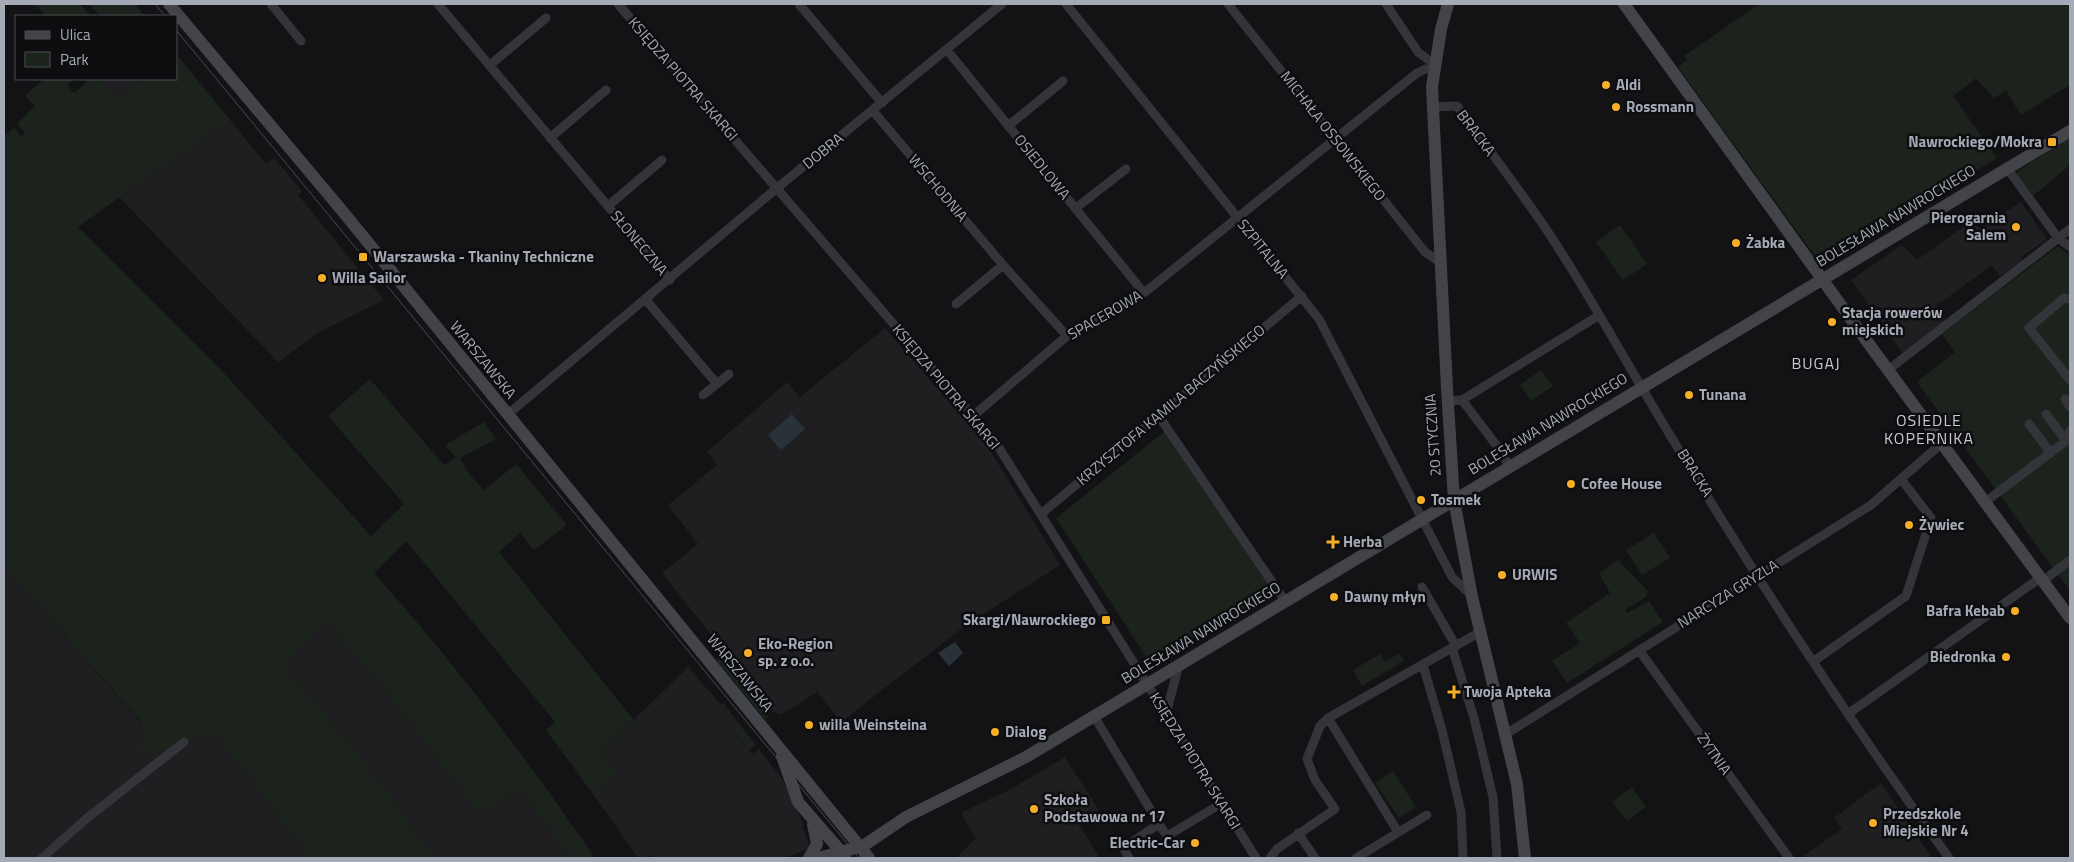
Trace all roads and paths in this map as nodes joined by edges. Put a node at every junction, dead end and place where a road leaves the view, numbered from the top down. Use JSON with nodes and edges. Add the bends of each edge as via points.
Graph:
{"nodes":[{"id":1,"x":169,"y":4,"type":"edge"},
{"id":2,"x":271,"y":4,"type":"edge"},
{"id":3,"x":438,"y":4,"type":"edge"},
{"id":4,"x":618,"y":4,"type":"edge"},
{"id":5,"x":1002,"y":4,"type":"edge"},
{"id":6,"x":1066,"y":4,"type":"edge"},
{"id":7,"x":1228,"y":4,"type":"edge"},
{"id":8,"x":1386,"y":4,"type":"edge"},
{"id":9,"x":1448,"y":4,"type":"edge"},
{"id":10,"x":1624,"y":4,"type":"edge"},
{"id":11,"x":805,"y":6,"type":"edge"},
{"id":12,"x":546,"y":18,"type":"dead end"},
{"id":13,"x":301,"y":41,"type":"dead end"},
{"id":14,"x":946,"y":50,"type":"junction"},
{"id":15,"x":490,"y":65,"type":"junction"},
{"id":16,"x":1435,"y":65,"type":"junction"},
{"id":17,"x":1064,"y":81,"type":"dead end"},
{"id":18,"x":606,"y":90,"type":"dead end"},
{"id":19,"x":882,"y":103,"type":"junction"},
{"id":20,"x":1433,"y":107,"type":"junction"},
{"id":21,"x":873,"y":111,"type":"junction"},
{"id":22,"x":1008,"y":126,"type":"junction"},
{"id":23,"x":2070,"y":131,"type":"edge"},
{"id":24,"x":550,"y":138,"type":"junction"},
{"id":25,"x":1336,"y":139,"type":"junction"},
{"id":26,"x":662,"y":160,"type":"dead end"},
{"id":27,"x":1126,"y":168,"type":"dead end"},
{"id":28,"x":2007,"y":168,"type":"junction"},
{"id":29,"x":776,"y":188,"type":"junction"},
{"id":30,"x":608,"y":206,"type":"junction"},
{"id":31,"x":1076,"y":208,"type":"junction"},
{"id":32,"x":1238,"y":218,"type":"junction"},
{"id":33,"x":2070,"y":229,"type":"edge"},
{"id":34,"x":2058,"y":238,"type":"junction"},
{"id":35,"x":2070,"y":246,"type":"edge"},
{"id":36,"x":1441,"y":263,"type":"junction"},
{"id":37,"x":1003,"y":265,"type":"junction"},
{"id":38,"x":1822,"y":279,"type":"junction"},
{"id":39,"x":670,"y":280,"type":"junction"},
{"id":40,"x":1144,"y":293,"type":"junction"},
{"id":41,"x":1302,"y":296,"type":"junction"},
{"id":42,"x":2070,"y":299,"type":"edge"},
{"id":43,"x":646,"y":300,"type":"junction"},
{"id":44,"x":956,"y":304,"type":"dead end"},
{"id":45,"x":1598,"y":316,"type":"junction"},
{"id":46,"x":1067,"y":336,"type":"junction"},
{"id":47,"x":1888,"y":370,"type":"junction"},
{"id":48,"x":729,"y":374,"type":"dead end"},
{"id":49,"x":2070,"y":380,"type":"edge"},
{"id":50,"x":717,"y":384,"type":"junction"},
{"id":51,"x":1642,"y":387,"type":"junction"},
{"id":52,"x":703,"y":394,"type":"dead end"},
{"id":53,"x":1462,"y":400,"type":"junction"},
{"id":54,"x":1448,"y":401,"type":"junction"},
{"id":55,"x":2046,"y":414,"type":"dead end"},
{"id":56,"x":507,"y":415,"type":"junction"},
{"id":57,"x":1158,"y":415,"type":"junction"},
{"id":58,"x":973,"y":416,"type":"junction"},
{"id":59,"x":2029,"y":424,"type":"dead end"},
{"id":60,"x":2070,"y":431,"type":"edge"},
{"id":61,"x":2066,"y":440,"type":"junction"},
{"id":62,"x":1942,"y":443,"type":"junction"},
{"id":63,"x":2051,"y":452,"type":"junction"},
{"id":64,"x":1509,"y":466,"type":"junction"},
{"id":65,"x":1901,"y":479,"type":"junction"},
{"id":66,"x":1454,"y":500,"type":"junction"},
{"id":67,"x":1985,"y":502,"type":"junction"},
{"id":68,"x":1041,"y":514,"type":"junction"},
{"id":69,"x":1422,"y":519,"type":"junction"},
{"id":70,"x":2070,"y":560,"type":"edge"},
{"id":71,"x":1759,"y":576,"type":"junction"},
{"id":72,"x":2042,"y":579,"type":"junction"},
{"id":73,"x":1422,"y":587,"type":"dead end"},
{"id":74,"x":1472,"y":597,"type":"junction"},
{"id":75,"x":1285,"y":601,"type":"junction"},
{"id":76,"x":2069,"y":615,"type":"edge"},
{"id":77,"x":1480,"y":632,"type":"junction"},
{"id":78,"x":1454,"y":647,"type":"junction"},
{"id":79,"x":1639,"y":650,"type":"junction"},
{"id":80,"x":1814,"y":661,"type":"junction"},
{"id":81,"x":1179,"y":664,"type":"junction"},
{"id":82,"x":1422,"y":665,"type":"junction"},
{"id":83,"x":1147,"y":684,"type":"junction"},
{"id":84,"x":1166,"y":714,"type":"junction"},
{"id":85,"x":1848,"y":714,"type":"junction"},
{"id":86,"x":1094,"y":716,"type":"junction"},
{"id":87,"x":1328,"y":718,"type":"junction"},
{"id":88,"x":1506,"y":734,"type":"junction"},
{"id":89,"x":771,"y":736,"type":"junction"},
{"id":90,"x":184,"y":742,"type":"dead end"},
{"id":91,"x":1214,"y":808,"type":"dead end"},
{"id":92,"x":1428,"y":815,"type":"dead end"},
{"id":93,"x":812,"y":820,"type":"junction"},
{"id":94,"x":1159,"y":824,"type":"junction"},
{"id":95,"x":1398,"y":832,"type":"junction"},
{"id":96,"x":1298,"y":833,"type":"junction"},
{"id":97,"x":860,"y":848,"type":"junction"},
{"id":98,"x":844,"y":855,"type":"edge"},
{"id":99,"x":42,"y":858,"type":"edge"},
{"id":100,"x":809,"y":858,"type":"edge"},
{"id":101,"x":818,"y":858,"type":"edge"},
{"id":102,"x":869,"y":858,"type":"edge"},
{"id":103,"x":1129,"y":858,"type":"edge"},
{"id":104,"x":1256,"y":858,"type":"edge"},
{"id":105,"x":1270,"y":858,"type":"edge"},
{"id":106,"x":1315,"y":858,"type":"edge"},
{"id":107,"x":1356,"y":858,"type":"edge"},
{"id":108,"x":1463,"y":858,"type":"edge"},
{"id":109,"x":1497,"y":858,"type":"edge"},
{"id":110,"x":1524,"y":858,"type":"edge"},
{"id":111,"x":1789,"y":858,"type":"edge"},
{"id":112,"x":1949,"y":858,"type":"edge"}],
"edges":[{"from":1,"to":56,"type":"street","name":"WARSZAWSKA"},
{"from":2,"to":13,"type":"street"},
{"from":3,"to":15,"type":"street","name":"SŁONECZNA"},
{"from":4,"to":29,"type":"street","name":"KSIĘDZA PIOTRA SKARGI"},
{"from":5,"to":14,"type":"street","name":"DOBRA"},
{"from":6,"to":32,"type":"street","name":"SZPITALNA"},
{"from":7,"to":25,"type":"street","name":"MICHAŁA OSSOWSKIEGO"},
{"from":8,"to":16,"type":"street","via":[[1418,52]]},
{"from":9,"to":16,"type":"street","name":"20 STYCZNIA"},
{"from":10,"to":38,"type":"street"},
{"from":11,"to":19,"type":"street"},
{"from":12,"to":15,"type":"street"},
{"from":14,"to":19,"type":"street","name":"DOBRA"},
{"from":14,"to":22,"type":"street","name":"OSIEDLOWA"},
{"from":15,"to":24,"type":"street","name":"SŁONECZNA"},
{"from":16,"to":20,"type":"street","name":"20 STYCZNIA"},
{"from":16,"to":25,"type":"street","name":"SPACEROWA","via":[[1417,73]]},
{"from":17,"to":22,"type":"street","name":"OSIEDLOWA"},
{"from":18,"to":24,"type":"street"},
{"from":19,"to":21,"type":"street","name":"DOBRA"},
{"from":20,"to":36,"type":"street","name":"20 STYCZNIA"},
{"from":20,"to":45,"type":"street","name":"BRACKA","via":[[1457,106],[1560,250]]},
{"from":21,"to":29,"type":"street","name":"DOBRA"},
{"from":21,"to":37,"type":"street","name":"WSCHODNIA"},
{"from":22,"to":31,"type":"street","name":"OSIEDLOWA"},
{"from":23,"to":28,"type":"street","name":"BOLESŁAWA NAWROCKIEGO"},
{"from":24,"to":30,"type":"street","name":"SŁONECZNA"},
{"from":25,"to":32,"type":"street","name":"SPACEROWA"},
{"from":25,"to":36,"type":"street","name":"MICHAŁA OSSOWSKIEGO","via":[[1425,252]]},
{"from":26,"to":30,"type":"street","name":"SŁONECZNA"},
{"from":27,"to":31,"type":"street","name":"OSIEDLOWA"},
{"from":28,"to":34,"type":"street"},
{"from":28,"to":38,"type":"street","name":"BOLESŁAWA NAWROCKIEGO"},
{"from":29,"to":39,"type":"street","name":"DOBRA"},
{"from":29,"to":58,"type":"street","name":"KSIĘDZA PIOTRA SKARGI"},
{"from":30,"to":39,"type":"street","name":"SŁONECZNA"},
{"from":31,"to":40,"type":"street","name":"OSIEDLOWA"},
{"from":32,"to":40,"type":"street","name":"SPACEROWA"},
{"from":32,"to":41,"type":"street","name":"SZPITALNA"},
{"from":33,"to":34,"type":"street"},
{"from":34,"to":35,"type":"street"},
{"from":34,"to":47,"type":"street"},
{"from":36,"to":54,"type":"street","name":"20 STYCZNIA"},
{"from":37,"to":44,"type":"street"},
{"from":37,"to":46,"type":"street","name":"WSCHODNIA"},
{"from":38,"to":47,"type":"street"},
{"from":38,"to":51,"type":"street","name":"BOLESŁAWA NAWROCKIEGO"},
{"from":39,"to":43,"type":"street","name":"DOBRA"},
{"from":40,"to":46,"type":"street","name":"SPACEROWA"},
{"from":41,"to":57,"type":"street","name":"KRZYSZTOFA KAMILA BACZYŃSKIEGO"},
{"from":41,"to":69,"type":"street","name":"SZPITALNA","via":[[1319,319]]},
{"from":42,"to":49,"type":"street","via":[[2064,298],[2029,328]]},
{"from":43,"to":50,"type":"street"},
{"from":43,"to":56,"type":"street","name":"DOBRA"},
{"from":45,"to":51,"type":"street","name":"BRACKA"},
{"from":45,"to":53,"type":"street"},
{"from":46,"to":58,"type":"street","name":"SPACEROWA"},
{"from":47,"to":62,"type":"street"},
{"from":48,"to":50,"type":"street"},
{"from":50,"to":52,"type":"street"},
{"from":51,"to":64,"type":"street","name":"BOLESŁAWA NAWROCKIEGO"},
{"from":51,"to":71,"type":"street","name":"BRACKA"},
{"from":53,"to":54,"type":"street"},
{"from":53,"to":64,"type":"street"},
{"from":54,"to":66,"type":"street","name":"20 STYCZNIA"},
{"from":55,"to":61,"type":"street"},
{"from":56,"to":89,"type":"street","name":"WARSZAWSKA"},
{"from":57,"to":68,"type":"street","name":"KRZYSZTOFA KAMILA BACZYŃSKIEGO"},
{"from":57,"to":75,"type":"street"},
{"from":58,"to":68,"type":"street","name":"KSIĘDZA PIOTRA SKARGI","via":[[996,443]]},
{"from":59,"to":63,"type":"street"},
{"from":60,"to":61,"type":"street"},
{"from":61,"to":63,"type":"street"},
{"from":62,"to":65,"type":"street","name":"NARCYZA GRYZLA"},
{"from":62,"to":67,"type":"street"},
{"from":63,"to":67,"type":"street"},
{"from":64,"to":66,"type":"street","name":"BOLESŁAWA NAWROCKIEGO"},
{"from":65,"to":71,"type":"street","name":"NARCYZA GRYZLA","via":[[1871,505]]},
{"from":65,"to":80,"type":"street","via":[[1931,518],[1906,596]]},
{"from":66,"to":69,"type":"street","name":"BOLESŁAWA NAWROCKIEGO"},
{"from":66,"to":74,"type":"street","name":"20 STYCZNIA"},
{"from":67,"to":72,"type":"street"},
{"from":68,"to":83,"type":"street","name":"KSIĘDZA PIOTRA SKARGI"},
{"from":69,"to":74,"type":"street","name":"SZPITALNA","via":[[1452,578]]},
{"from":69,"to":75,"type":"street","name":"BOLESŁAWA NAWROCKIEGO"},
{"from":70,"to":72,"type":"street"},
{"from":71,"to":79,"type":"street","name":"NARCYZA GRYZLA"},
{"from":71,"to":80,"type":"street","name":"BRACKA"},
{"from":72,"to":76,"type":"street"},
{"from":72,"to":85,"type":"street"},
{"from":73,"to":78,"type":"street"},
{"from":74,"to":77,"type":"street","name":"20 STYCZNIA"},
{"from":75,"to":81,"type":"street","name":"BOLESŁAWA NAWROCKIEGO"},
{"from":77,"to":78,"type":"street"},
{"from":77,"to":88,"type":"street","name":"20 STYCZNIA"},
{"from":78,"to":82,"type":"street"},
{"from":78,"to":109,"type":"street","via":[[1493,797]]},
{"from":79,"to":88,"type":"street","name":"NARCYZA GRYZLA"},
{"from":79,"to":111,"type":"street","name":"ŻYTNIA"},
{"from":80,"to":85,"type":"street","name":"BRACKA"},
{"from":81,"to":83,"type":"street","name":"BOLESŁAWA NAWROCKIEGO"},
{"from":81,"to":84,"type":"street"},
{"from":82,"to":87,"type":"street"},
{"from":82,"to":108,"type":"street","via":[[1442,730],[1461,812]]},
{"from":83,"to":84,"type":"street","name":"KSIĘDZA PIOTRA SKARGI"},
{"from":83,"to":86,"type":"street","name":"BOLESŁAWA NAWROCKIEGO"},
{"from":84,"to":104,"type":"street","name":"KSIĘDZA PIOTRA SKARGI"},
{"from":85,"to":112,"type":"street","name":"BRACKA"},
{"from":86,"to":94,"type":"street"},
{"from":86,"to":97,"type":"street","name":"BOLESŁAWA NAWROCKIEGO","via":[[1026,757],[906,817]]},
{"from":87,"to":95,"type":"street"},
{"from":87,"to":96,"type":"street","via":[[1320,726],[1307,758],[1315,780],[1335,809]]},
{"from":88,"to":110,"type":"street","name":"20 STYCZNIA","via":[[1516,784]]},
{"from":89,"to":93,"type":"street","name":"WARSZAWSKA","via":[[798,802]]},
{"from":89,"to":97,"type":"street","name":"WARSZAWSKA"},
{"from":90,"to":99,"type":"street"},
{"from":91,"to":94,"type":"street","via":[[1167,836]]},
{"from":92,"to":95,"type":"street"},
{"from":93,"to":98,"type":"street","name":"WARSZAWSKA"},
{"from":93,"to":100,"type":"street","via":[[817,841]]},
{"from":94,"to":103,"type":"street","via":[[1126,846]]},
{"from":95,"to":107,"type":"street"},
{"from":96,"to":105,"type":"street"},
{"from":96,"to":106,"type":"street"},
{"from":97,"to":98,"type":"street"},
{"from":97,"to":102,"type":"street","name":"WARSZAWSKA"},
{"from":98,"to":101,"type":"street"}]}
